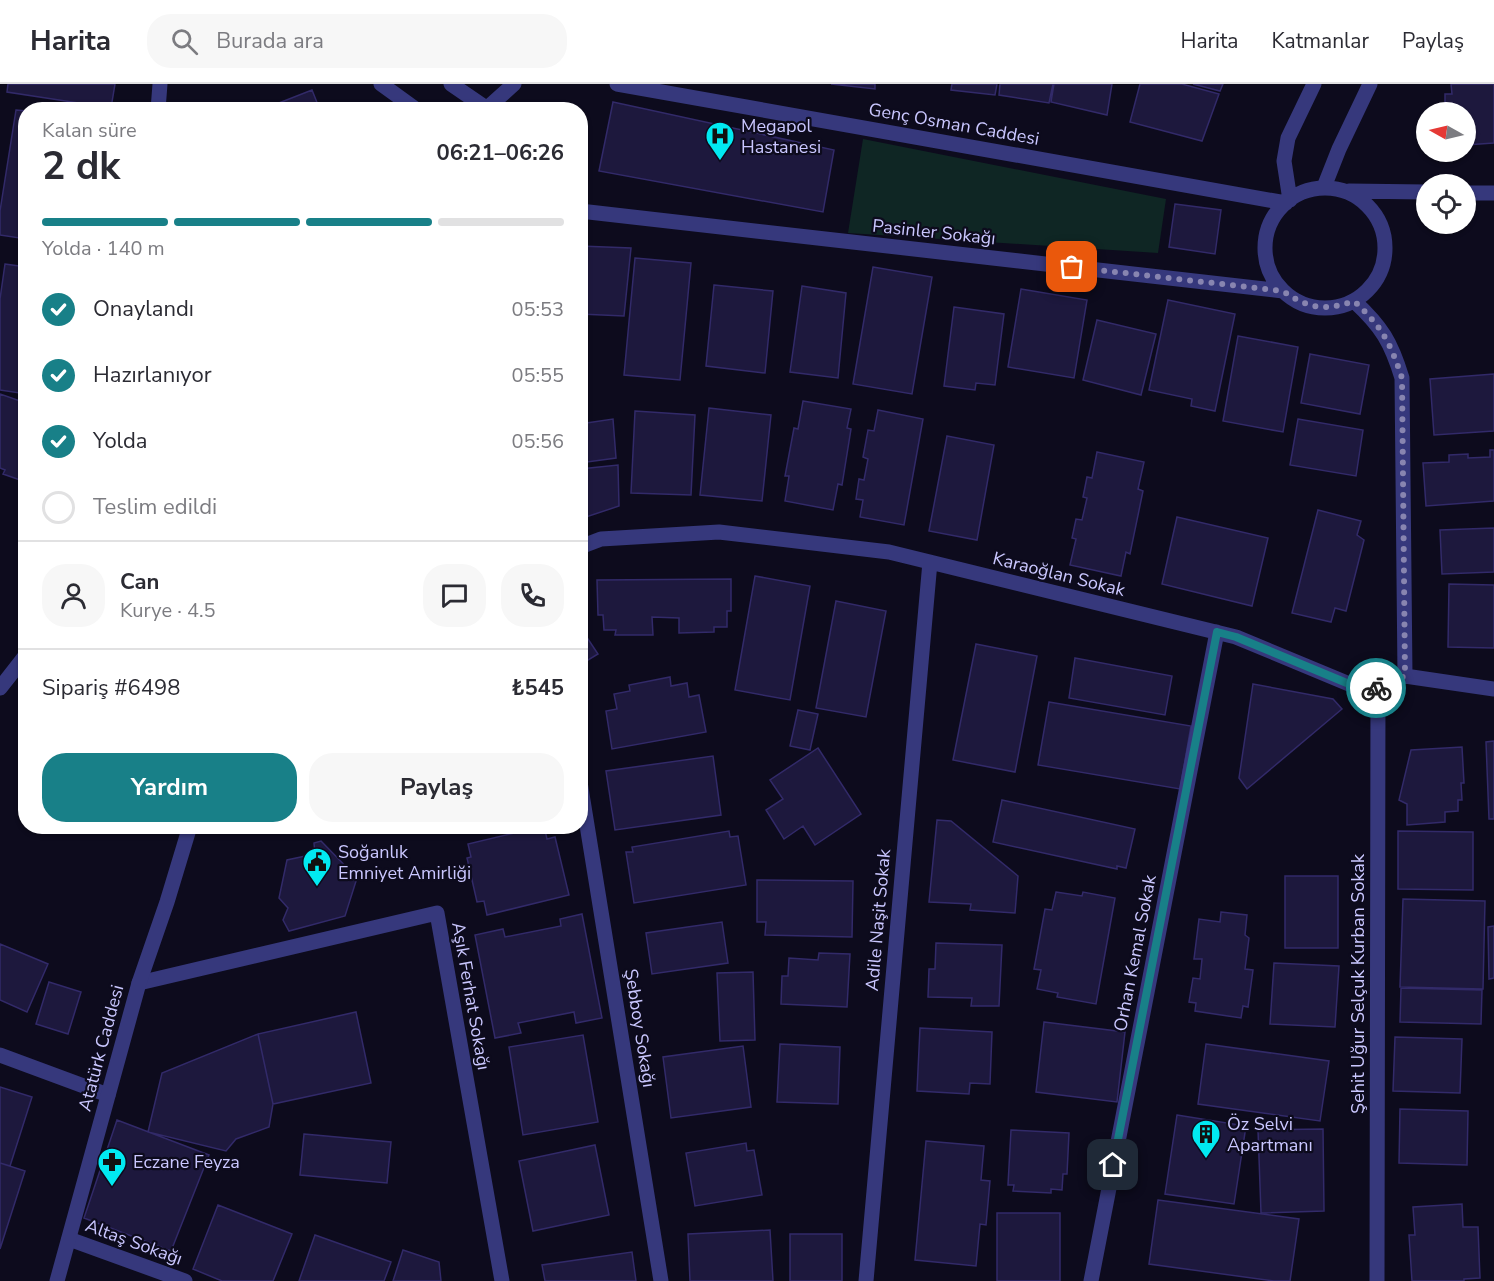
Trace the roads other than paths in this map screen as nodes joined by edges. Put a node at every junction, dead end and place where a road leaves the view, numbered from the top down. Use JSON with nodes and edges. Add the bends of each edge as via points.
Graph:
{"nodes":[{"id":1,"x":160,"y":84,"type":"edge"},
{"id":2,"x":381,"y":84,"type":"edge"},
{"id":3,"x":451,"y":84,"type":"edge"},
{"id":4,"x":514,"y":84,"type":"edge"},
{"id":5,"x":617,"y":84,"type":"edge"},
{"id":6,"x":1314,"y":84,"type":"edge"},
{"id":7,"x":1371,"y":84,"type":"edge"},
{"id":8,"x":159,"y":102,"type":"edge"},
{"id":9,"x":406,"y":102,"type":"edge"},
{"id":10,"x":476,"y":102,"type":"edge"},
{"id":11,"x":494,"y":102,"type":"edge"},
{"id":12,"x":1324,"y":187,"type":"junction"},
{"id":13,"x":1344,"y":191,"type":"junction"},
{"id":14,"x":1416,"y":192,"type":"edge"},
{"id":15,"x":1476,"y":193,"type":"edge"},
{"id":16,"x":1494,"y":193,"type":"edge"},
{"id":17,"x":1288,"y":201,"type":"junction"},
{"id":18,"x":588,"y":213,"type":"edge"},
{"id":19,"x":1283,"y":291,"type":"junction"},
{"id":20,"x":1354,"y":301,"type":"junction"},
{"id":21,"x":588,"y":544,"type":"edge"},
{"id":22,"x":930,"y":562,"type":"junction"},
{"id":23,"x":1217,"y":632,"type":"junction"},
{"id":24,"x":18,"y":664,"type":"edge"},
{"id":25,"x":1405,"y":676,"type":"junction"},
{"id":26,"x":1378,"y":687,"type":"junction"},
{"id":27,"x":0,"y":688,"type":"edge"},
{"id":28,"x":1494,"y":689,"type":"edge"},
{"id":29,"x":588,"y":831,"type":"edge"},
{"id":30,"x":187,"y":834,"type":"edge"},
{"id":31,"x":139,"y":983,"type":"junction"},
{"id":32,"x":0,"y":1055,"type":"edge"},
{"id":33,"x":108,"y":1095,"type":"junction"},
{"id":34,"x":69,"y":1239,"type":"junction"},
{"id":35,"x":57,"y":1281,"type":"edge"},
{"id":36,"x":185,"y":1281,"type":"edge"},
{"id":37,"x":502,"y":1281,"type":"edge"},
{"id":38,"x":661,"y":1281,"type":"edge"},
{"id":39,"x":866,"y":1281,"type":"edge"},
{"id":40,"x":1091,"y":1281,"type":"edge"},
{"id":41,"x":1377,"y":1281,"type":"edge"}],
"edges":[{"from":1,"to":8,"type":"street"},
{"from":2,"to":9,"type":"street"},
{"from":3,"to":10,"type":"street"},
{"from":4,"to":11,"type":"street"},
{"from":5,"to":17,"type":"street","name":"Genç Osman Caddesi"},
{"from":6,"to":17,"type":"street","via":[[1288,138],[1284,161]]},
{"from":7,"to":12,"type":"street"},
{"from":12,"to":13,"type":"street"},
{"from":12,"to":17,"type":"street","via":[[1304,191]]},
{"from":13,"to":14,"type":"street"},
{"from":13,"to":20,"type":"street","via":[[1362,200],[1376,215],[1384,234],[1385,255],[1379,273],[1369,289]]},
{"from":15,"to":16,"type":"street"},
{"from":17,"to":19,"type":"street","via":[[1273,218],[1266,237],[1265,258]]},
{"from":18,"to":19,"type":"street","name":"Pasinler Sokağı"},
{"from":19,"to":20,"type":"street","via":[[1317,308]]},
{"from":20,"to":25,"type":"street","via":[[1374,319],[1393,349],[1402,378]]},
{"from":21,"to":22,"type":"street","name":"Karaoğlan Sokak","via":[[601,539],[719,532],[889,552]]},
{"from":22,"to":23,"type":"street","name":"Karaoğlan Sokak"},
{"from":22,"to":39,"type":"street","name":"Adile Naşit Sokak"},
{"from":23,"to":26,"type":"street","name":"Karaoğlan Sokak","via":[[1366,691]]},
{"from":23,"to":40,"type":"street","name":"Orhan Kemal Sokak"},
{"from":24,"to":27,"type":"street"},
{"from":25,"to":26,"type":"street","name":"Karaoğlan Sokak"},
{"from":25,"to":28,"type":"street"},
{"from":26,"to":41,"type":"street","name":"Şehit Uğur Selçuk Kurban Sokak"},
{"from":29,"to":38,"type":"street","name":"Şebboy Sokağı"},
{"from":30,"to":31,"type":"street","name":"Atatürk Caddesi"},
{"from":31,"to":33,"type":"street","name":"Atatürk Caddesi"},
{"from":31,"to":37,"type":"street","name":"Aşık Ferhat Sokağı","via":[[437,913]]},
{"from":32,"to":33,"type":"street"},
{"from":33,"to":34,"type":"street","name":"Atatürk Caddesi"},
{"from":34,"to":35,"type":"street","name":"Atatürk Caddesi"},
{"from":34,"to":36,"type":"street","name":"Altaş Sokağı"}]}
